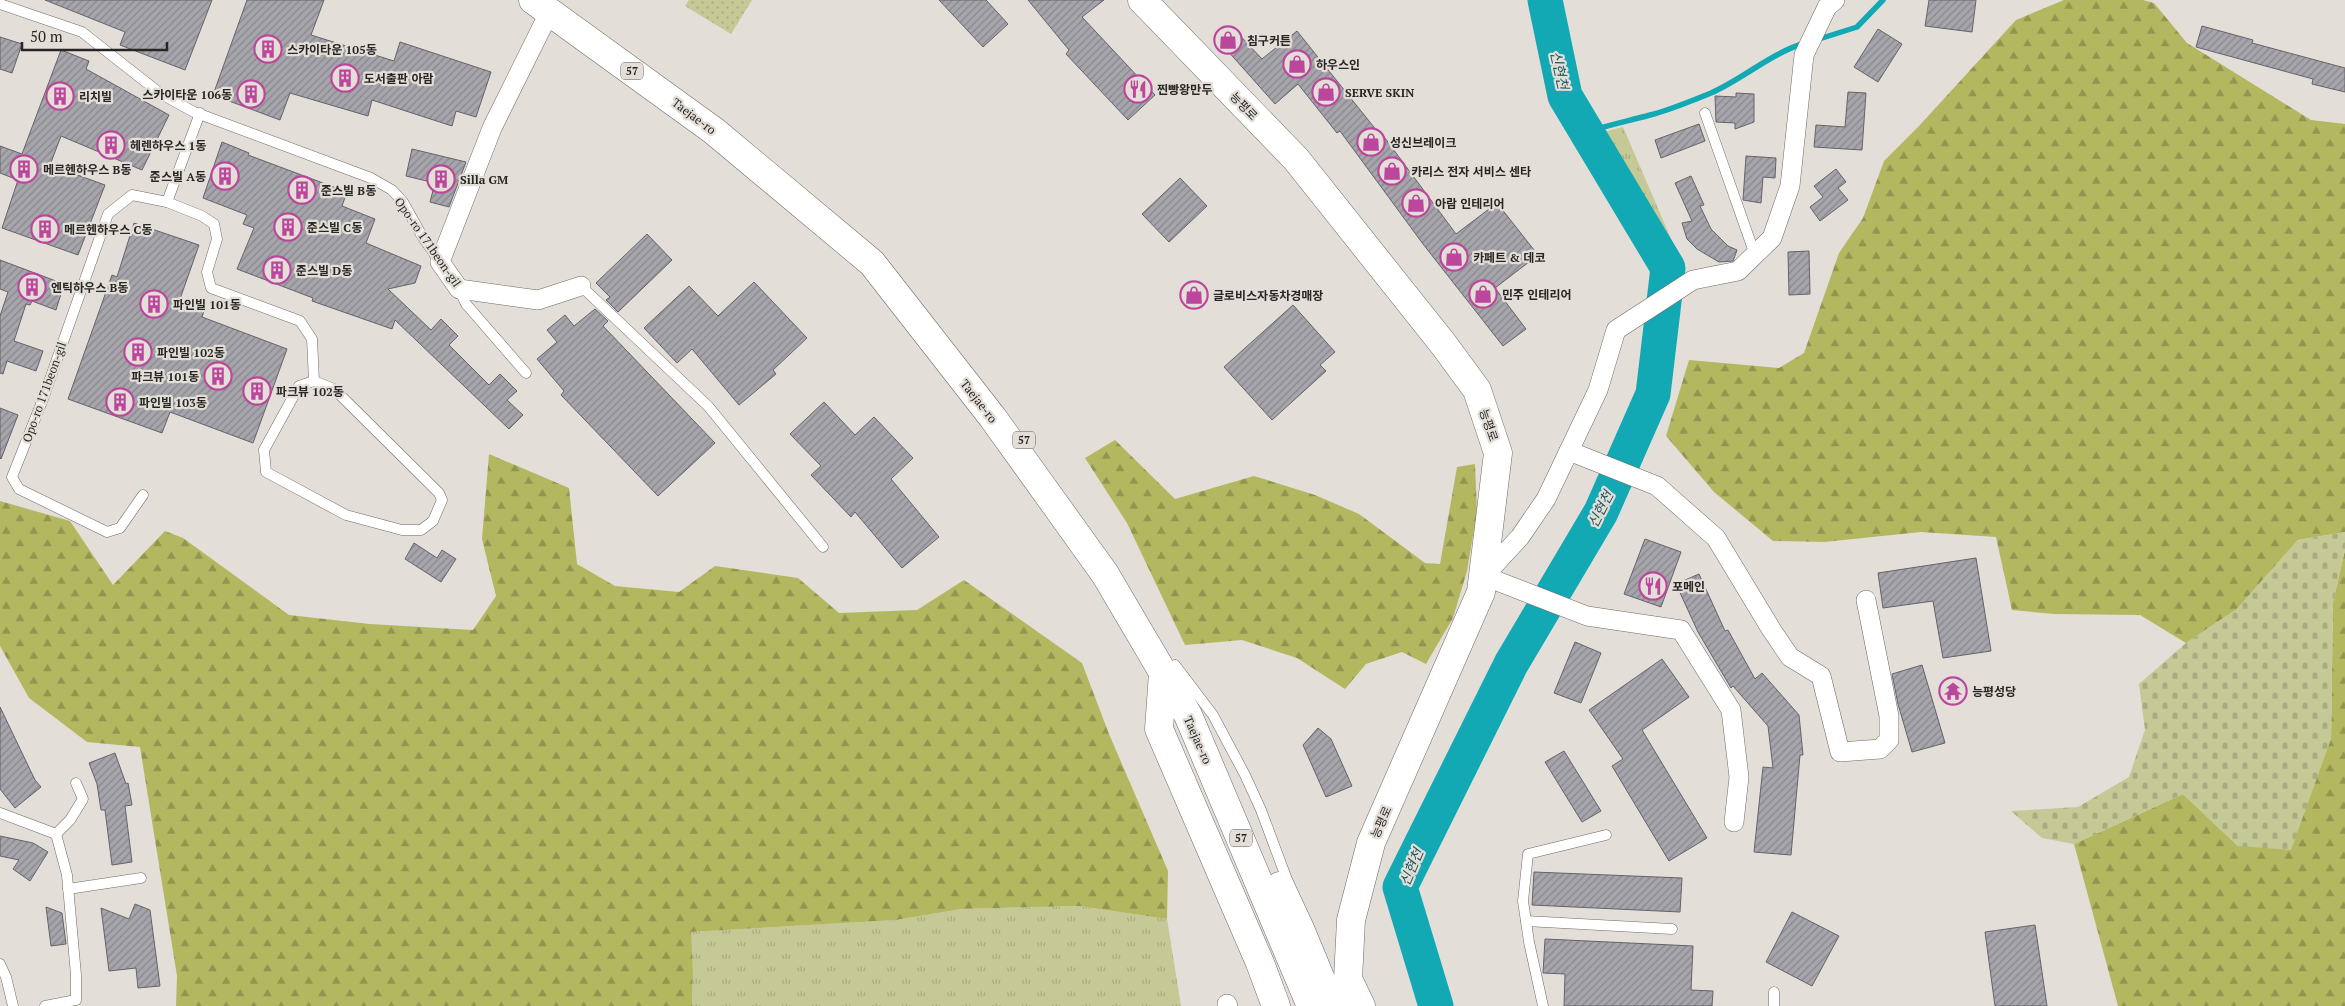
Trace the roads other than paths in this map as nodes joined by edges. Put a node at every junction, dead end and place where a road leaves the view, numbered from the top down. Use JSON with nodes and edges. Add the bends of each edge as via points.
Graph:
{"nodes":[{"id":1,"x":1142,"y":0,"type":"edge"},
{"id":2,"x":1832,"y":3,"type":"edge"},
{"id":3,"x":0,"y":4,"type":"edge"},
{"id":4,"x":547,"y":4,"type":"edge"},
{"id":5,"x":1705,"y":112,"type":"dead end"},
{"id":6,"x":200,"y":113,"type":"junction"},
{"id":7,"x":167,"y":202,"type":"junction"},
{"id":8,"x":1754,"y":255,"type":"junction"},
{"id":9,"x":440,"y":262,"type":"junction"},
{"id":10,"x":581,"y":286,"type":"joint"},
{"id":11,"x":459,"y":290,"type":"junction"},
{"id":12,"x":526,"y":373,"type":"dead end"},
{"id":13,"x":314,"y":381,"type":"junction"},
{"id":14,"x":1569,"y":451,"type":"junction"},
{"id":15,"x":143,"y":494,"type":"dead end"},
{"id":16,"x":823,"y":547,"type":"dead end"},
{"id":17,"x":1484,"y":576,"type":"junction"},
{"id":18,"x":1866,"y":600,"type":"dead end"},
{"id":19,"x":1169,"y":669,"type":"junction"},
{"id":20,"x":76,"y":783,"type":"dead end"},
{"id":21,"x":0,"y":813,"type":"edge"},
{"id":22,"x":1734,"y":822,"type":"dead end"},
{"id":23,"x":56,"y":834,"type":"junction"},
{"id":24,"x":1606,"y":835,"type":"dead end"},
{"id":25,"x":142,"y":878,"type":"dead end"},
{"id":26,"x":68,"y":889,"type":"junction"},
{"id":27,"x":1526,"y":921,"type":"junction"},
{"id":28,"x":1672,"y":929,"type":"dead end"},
{"id":29,"x":0,"y":964,"type":"edge"},
{"id":30,"x":1774,"y":992,"type":"dead end"},
{"id":31,"x":13,"y":1006,"type":"edge"},
{"id":32,"x":46,"y":1006,"type":"edge"},
{"id":33,"x":1276,"y":1006,"type":"edge"},
{"id":34,"x":1311,"y":1006,"type":"edge"},
{"id":35,"x":1332,"y":1006,"type":"edge"},
{"id":36,"x":1361,"y":1006,"type":"edge"},
{"id":37,"x":1543,"y":1006,"type":"edge"},
{"id":38,"x":1774,"y":1006,"type":"edge"}],
"edges":[{"from":1,"to":17,"type":"main road","name":"능평로","via":[[1296,159],[1477,390],[1498,453]]},
{"from":2,"to":8,"type":"street","via":[[1804,55],[1790,186],[1772,238]]},
{"from":3,"to":6,"type":"lane","name":"Opo-ro 171beon-gil","via":[[82,32],[161,94]]},
{"from":4,"to":9,"type":"street","via":[[492,128]]},
{"from":4,"to":19,"type":"main road","name":"Taejae-ro","number":"57","via":[[714,131],[872,263],[993,418]]},
{"from":5,"to":8,"type":"lane"},
{"from":6,"to":7,"type":"lane"},
{"from":6,"to":9,"type":"lane","name":"Opo-ro 171beon-gil","via":[[371,178],[392,190]]},
{"from":7,"to":13,"type":"lane","name":"Opo-ro 171beon-gil","via":[[214,224],[217,239],[208,272],[211,288],[300,321],[312,339]]},
{"from":7,"to":15,"type":"lane","name":"Opo-ro 171beon-gil","via":[[132,195],[108,214],[12,477],[19,489],[107,532],[120,528]]},
{"from":8,"to":14,"type":"street","via":[[1738,271],[1693,280],[1616,330],[1598,390]]},
{"from":9,"to":11,"type":"street","name":"Opo-ro 171beon-gil"},
{"from":10,"to":11,"type":"street","name":"Opo-ro 171beon-gil","via":[[538,300]]},
{"from":10,"to":16,"type":"lane","via":[[708,406]]},
{"from":11,"to":12,"type":"lane","via":[[466,304]]},
{"from":13,"to":13,"type":"lane","via":[[334,389],[439,494],[442,500],[433,521],[421,530],[402,530],[346,515],[266,472],[264,450],[299,386]]},
{"from":14,"to":17,"type":"street","via":[[1546,499],[1525,530]]},
{"from":14,"to":18,"type":"street","via":[[1657,486],[1716,538],[1790,657],[1821,676],[1840,752],[1880,749],[1889,740],[1889,716]]},
{"from":17,"to":22,"type":"street","via":[[1587,616],[1681,630],[1730,710],[1739,777]]},
{"from":17,"to":36,"type":"main road","name":"능평로","via":[[1481,592],[1371,843],[1351,920],[1348,979]]},
{"from":19,"to":33,"type":"main road","via":[[1160,729]]},
{"from":19,"to":34,"type":"main road","name":"Taejae-ro","number":"57"},
{"from":19,"to":35,"type":"main road","name":"Taejae-ro","number":"57","via":[[1193,696],[1290,906]]},
{"from":20,"to":23,"type":"lane","via":[[82,799],[70,820]]},
{"from":21,"to":23,"type":"lane"},
{"from":23,"to":26,"type":"lane"},
{"from":24,"to":27,"type":"lane","via":[[1528,854],[1523,900]]},
{"from":25,"to":26,"type":"lane"},
{"from":26,"to":32,"type":"lane","via":[[76,1000]]},
{"from":27,"to":28,"type":"lane"},
{"from":27,"to":37,"type":"lane"},
{"from":29,"to":31,"type":"lane"},
{"from":30,"to":38,"type":"lane"}]}
